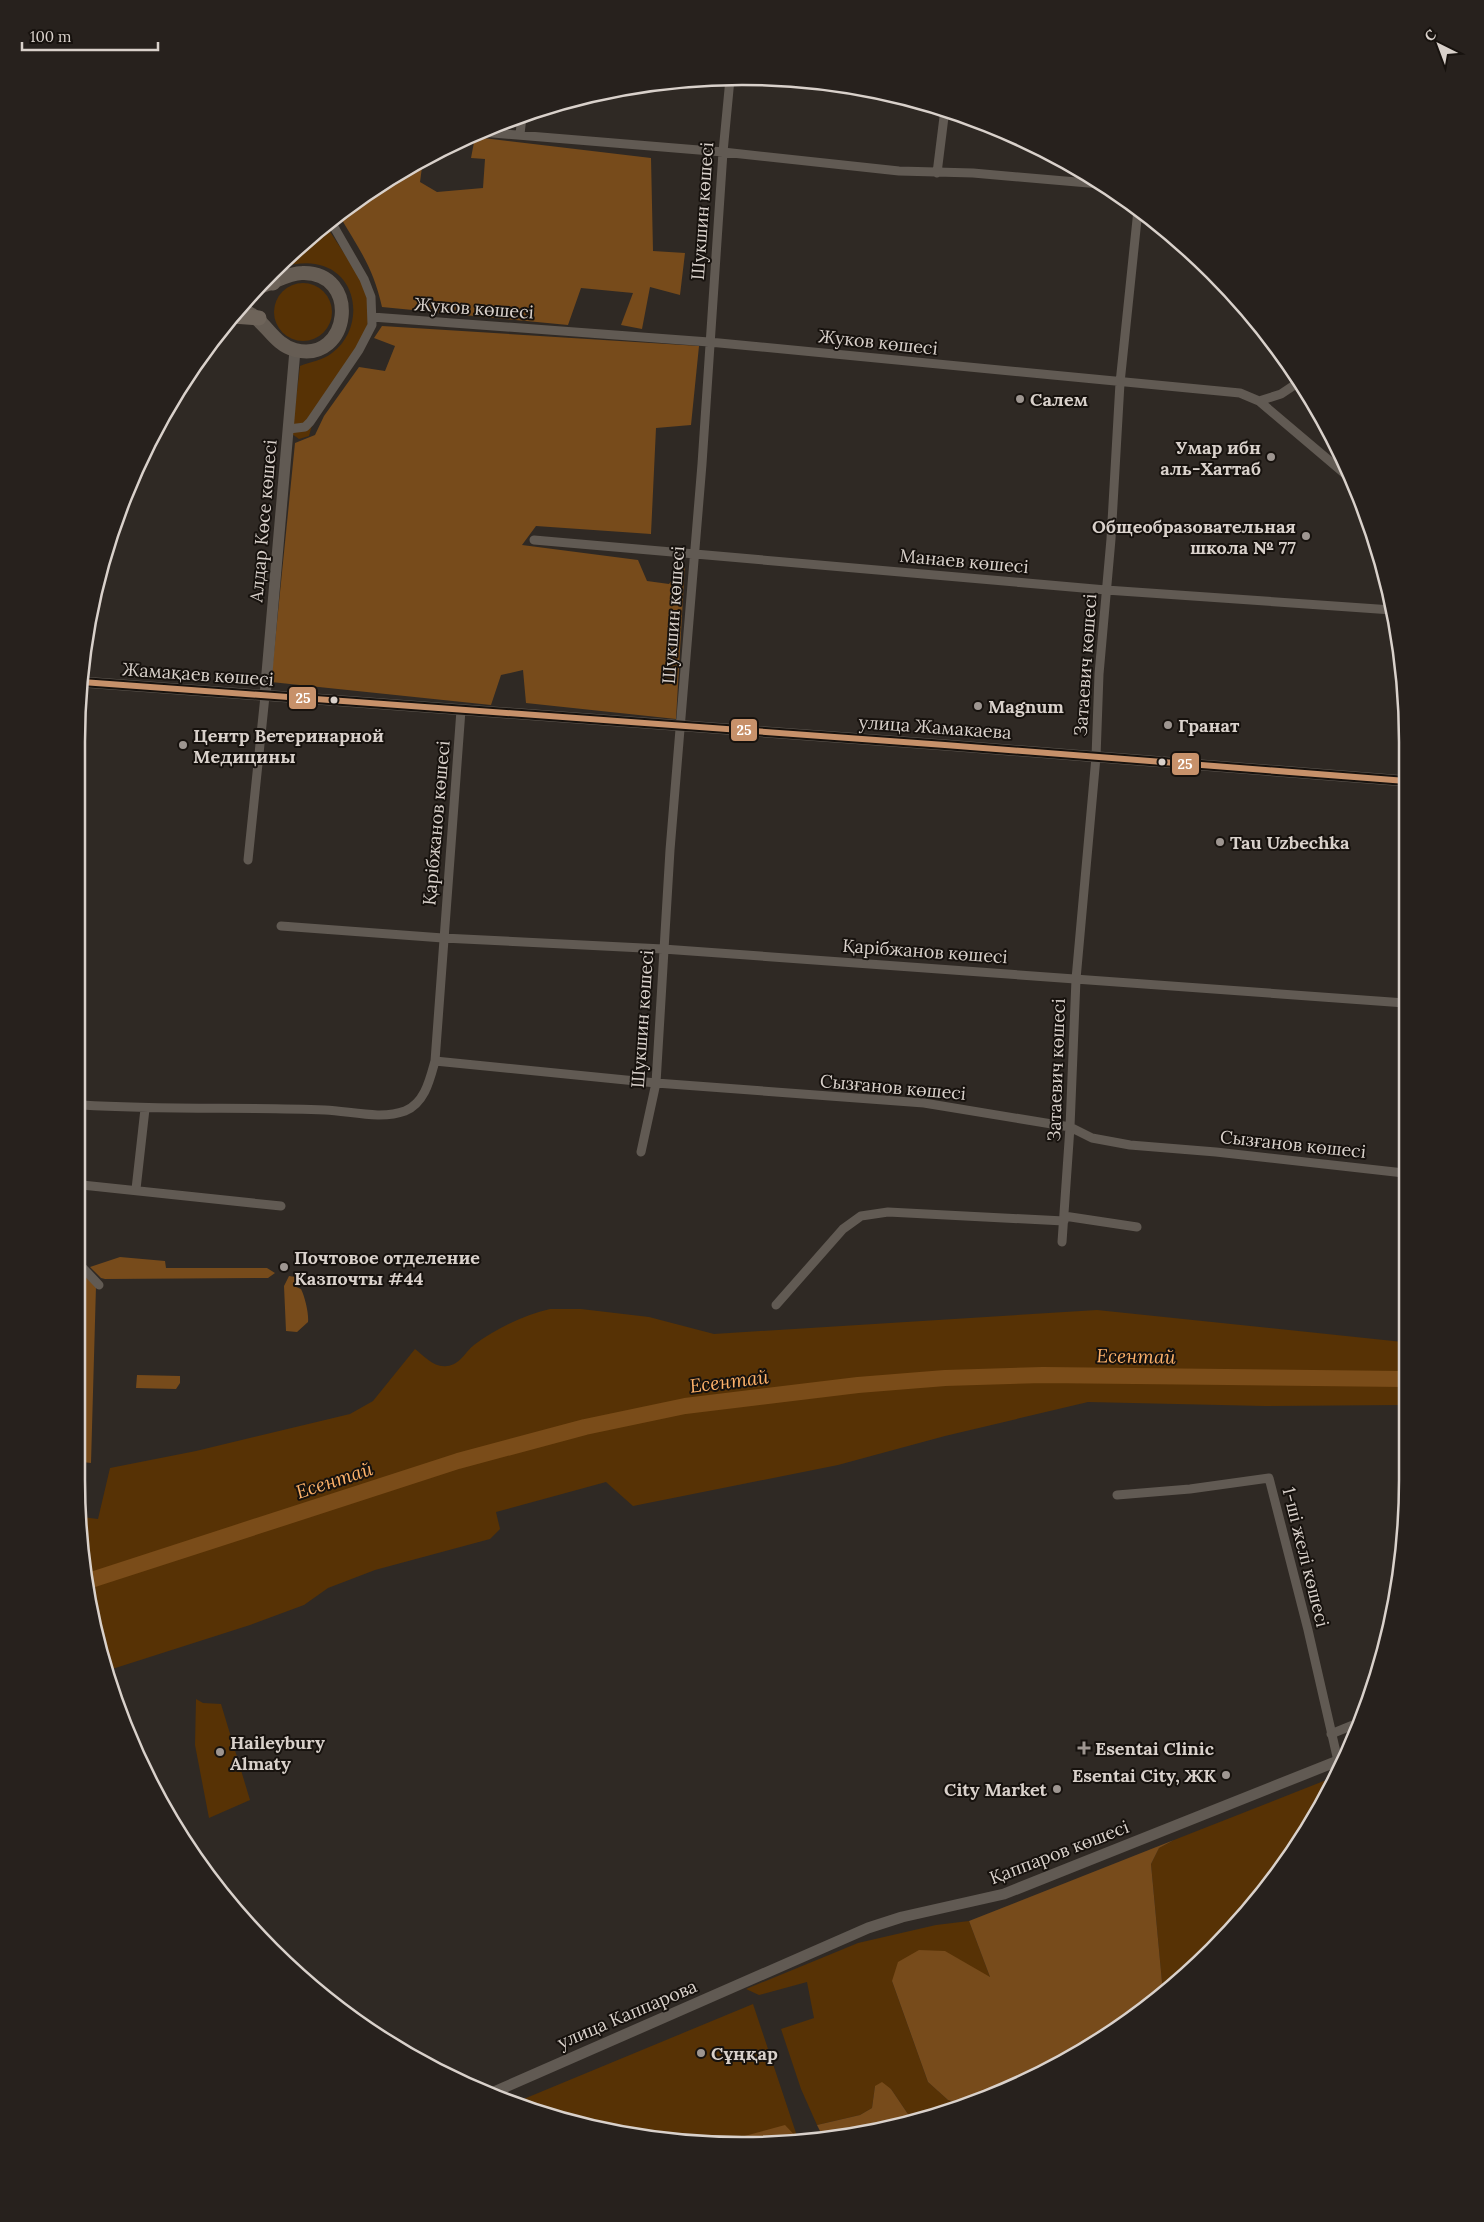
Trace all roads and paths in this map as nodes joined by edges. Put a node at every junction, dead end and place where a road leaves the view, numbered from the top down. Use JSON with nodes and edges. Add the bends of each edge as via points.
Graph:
{"nodes":[{"id":1,"x":729,"y":85,"type":"edge"},
{"id":2,"x":944,"y":117,"type":"edge"},
{"id":3,"x":521,"y":124,"type":"edge"},
{"id":4,"x":497,"y":133,"type":"edge"},
{"id":5,"x":520,"y":134,"type":"junction"},
{"id":6,"x":723,"y":152,"type":"junction"},
{"id":7,"x":937,"y":173,"type":"junction"},
{"id":8,"x":1086,"y":183,"type":"edge"},
{"id":9,"x":1137,"y":218,"type":"edge"},
{"id":10,"x":334,"y":227,"type":"edge"},
{"id":11,"x":273,"y":282,"type":"edge"},
{"id":12,"x":246,"y":312,"type":"edge"},
{"id":13,"x":242,"y":317,"type":"edge"},
{"id":14,"x":372,"y":317,"type":"junction"},
{"id":15,"x":259,"y":318,"type":"junction"},
{"id":16,"x":709,"y":342,"type":"junction"},
{"id":17,"x":295,"y":350,"type":"junction"},
{"id":18,"x":1120,"y":383,"type":"junction"},
{"id":19,"x":1293,"y":385,"type":"edge"},
{"id":20,"x":1259,"y":401,"type":"junction"},
{"id":21,"x":289,"y":429,"type":"junction"},
{"id":22,"x":1339,"y":469,"type":"edge"},
{"id":23,"x":534,"y":540,"type":"dead end"},
{"id":24,"x":694,"y":553,"type":"junction"},
{"id":25,"x":1106,"y":590,"type":"junction"},
{"id":26,"x":1385,"y":610,"type":"edge"},
{"id":27,"x":88,"y":682,"type":"edge"},
{"id":28,"x":265,"y":696,"type":"junction"},
{"id":29,"x":461,"y":710,"type":"junction"},
{"id":30,"x":682,"y":726,"type":"junction"},
{"id":31,"x":1096,"y":757,"type":"junction"},
{"id":32,"x":1399,"y":780,"type":"edge"},
{"id":33,"x":248,"y":860,"type":"dead end"},
{"id":34,"x":281,"y":926,"type":"dead end"},
{"id":35,"x":443,"y":938,"type":"junction"},
{"id":36,"x":663,"y":949,"type":"junction"},
{"id":37,"x":1076,"y":978,"type":"junction"},
{"id":38,"x":1399,"y":1004,"type":"edge"},
{"id":39,"x":435,"y":1061,"type":"junction"},
{"id":40,"x":656,"y":1083,"type":"junction"},
{"id":41,"x":85,"y":1105,"type":"edge"},
{"id":42,"x":145,"y":1109,"type":"junction"},
{"id":43,"x":1070,"y":1127,"type":"junction"},
{"id":44,"x":641,"y":1152,"type":"dead end"},
{"id":45,"x":1399,"y":1172,"type":"edge"},
{"id":46,"x":85,"y":1185,"type":"edge"},
{"id":47,"x":136,"y":1189,"type":"junction"},
{"id":48,"x":281,"y":1206,"type":"dead end"},
{"id":49,"x":1064,"y":1218,"type":"junction"},
{"id":50,"x":1137,"y":1227,"type":"dead end"},
{"id":51,"x":1062,"y":1242,"type":"dead end"},
{"id":52,"x":85,"y":1271,"type":"edge"},
{"id":53,"x":99,"y":1285,"type":"dead end"},
{"id":54,"x":776,"y":1305,"type":"dead end"},
{"id":55,"x":1117,"y":1495,"type":"dead end"},
{"id":56,"x":1351,"y":1726,"type":"edge"},
{"id":57,"x":1331,"y":1734,"type":"junction"},
{"id":58,"x":1339,"y":1754,"type":"edge"},
{"id":59,"x":1335,"y":1762,"type":"edge"},
{"id":60,"x":782,"y":1965,"type":"joint"},
{"id":61,"x":499,"y":2090,"type":"edge"}],
"edges":[{"from":1,"to":6,"type":"street","name":"Шукшин көшесі"},
{"from":2,"to":7,"type":"street"},
{"from":3,"to":5,"type":"street"},
{"from":4,"to":5,"type":"street"},
{"from":5,"to":6,"type":"street"},
{"from":6,"to":7,"type":"street"},
{"from":6,"to":16,"type":"street","name":"Шукшин көшесі"},
{"from":7,"to":8,"type":"street"},
{"from":9,"to":18,"type":"street","name":"Затаевич көшесі"},
{"from":10,"to":14,"type":"street","via":[[364,279],[371,297]]},
{"from":11,"to":17,"type":"main road","via":[[310,273],[329,282],[340,295],[343,308],[335,336],[317,349]]},
{"from":12,"to":15,"type":"main road"},
{"from":13,"to":15,"type":"main road"},
{"from":14,"to":16,"type":"street","name":"Жуков көшесі"},
{"from":14,"to":21,"type":"street","via":[[369,335],[316,414],[305,428]]},
{"from":15,"to":17,"type":"main road","via":[[282,343]]},
{"from":16,"to":18,"type":"street","name":"Жуков көшесі"},
{"from":16,"to":24,"type":"street","name":"Шукшин көшесі"},
{"from":17,"to":21,"type":"street","name":"Алдар Көсе көшесі"},
{"from":18,"to":20,"type":"street","name":"Жуков көшесі","via":[[1240,393]]},
{"from":18,"to":25,"type":"street","name":"Затаевич көшесі"},
{"from":19,"to":20,"type":"street","via":[[1281,394]]},
{"from":20,"to":22,"type":"street","name":"Жуков көшесі"},
{"from":21,"to":28,"type":"street","name":"Алдар Көсе көшесі"},
{"from":23,"to":24,"type":"street","name":"Манаев көшесі"},
{"from":24,"to":25,"type":"street","name":"Манаев көшесі"},
{"from":24,"to":30,"type":"street","name":"Шукшин көшесі"},
{"from":25,"to":26,"type":"street","name":"Манаев көшесі"},
{"from":25,"to":31,"type":"street","name":"Затаевич көшесі"},
{"from":27,"to":28,"type":"street","name":"Жамақаев көшесі"},
{"from":28,"to":29,"type":"street","name":"Жамақаев көшесі"},
{"from":28,"to":33,"type":"street"},
{"from":29,"to":30,"type":"street","name":"улица Жамакаева"},
{"from":29,"to":35,"type":"street","name":"Қарібжанов көшесі"},
{"from":30,"to":31,"type":"street","name":"улица Жамакаева"},
{"from":30,"to":36,"type":"street","name":"Шукшин көшесі"},
{"from":31,"to":32,"type":"street","name":"улица Жамакаева"},
{"from":31,"to":37,"type":"street","name":"Затаевич көшесі"},
{"from":34,"to":35,"type":"street","name":"Қарібжанов көшесі"},
{"from":35,"to":36,"type":"street","name":"Қарібжанов көшесі"},
{"from":35,"to":39,"type":"street","name":"Қарібжанов көшесі"},
{"from":36,"to":37,"type":"street","name":"Қарібжанов көшесі"},
{"from":36,"to":40,"type":"street","name":"Шукшин көшесі"},
{"from":37,"to":38,"type":"street","name":"Қарібжанов көшесі"},
{"from":37,"to":43,"type":"street","name":"Затаевич көшесі"},
{"from":39,"to":40,"type":"street","name":"Сызғанов көшесі"},
{"from":39,"to":42,"type":"street","name":"Қарібжанов көшесі","via":[[426,1092],[407,1110],[390,1114],[326,1110]]},
{"from":40,"to":43,"type":"street","name":"Сызғанов көшесі","via":[[924,1103]]},
{"from":40,"to":44,"type":"street","name":"Шукшин көшесі"},
{"from":41,"to":42,"type":"street","name":"Қарібжанов көшесі"},
{"from":42,"to":47,"type":"street"},
{"from":43,"to":45,"type":"street","name":"Сызғанов көшесі","via":[[1092,1138],[1130,1146]]},
{"from":43,"to":49,"type":"street","name":"Затаевич көшесі"},
{"from":46,"to":47,"type":"street"},
{"from":47,"to":48,"type":"street"},
{"from":49,"to":50,"type":"street"},
{"from":49,"to":51,"type":"street","name":"Затаевич көшесі"},
{"from":49,"to":54,"type":"street","via":[[888,1212],[861,1216],[843,1229]]},
{"from":52,"to":53,"type":"street"},
{"from":55,"to":57,"type":"street","name":"1-ші желі көшесі","via":[[1269,1478]]},
{"from":56,"to":57,"type":"street"},
{"from":57,"to":58,"type":"street"},
{"from":59,"to":60,"type":"street","name":"Қаппаров көшесі","via":[[1004,1894],[902,1917]]},
{"from":60,"to":61,"type":"street","name":"улица Каппарова"}]}
